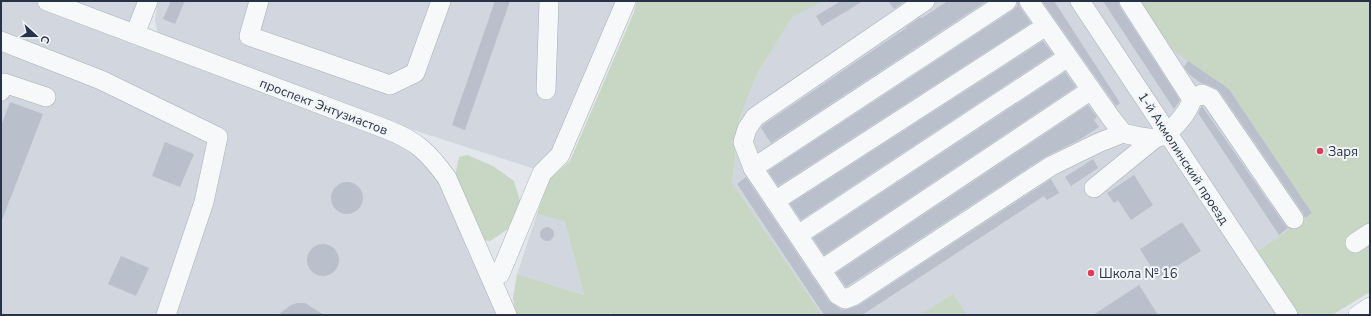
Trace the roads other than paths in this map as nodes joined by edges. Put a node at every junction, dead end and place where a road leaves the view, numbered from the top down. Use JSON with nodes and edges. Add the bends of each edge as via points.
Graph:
{"nodes":[{"id":1,"x":47,"y":1,"type":"edge"},
{"id":2,"x":148,"y":1,"type":"edge"},
{"id":3,"x":259,"y":1,"type":"edge"},
{"id":4,"x":441,"y":1,"type":"edge"},
{"id":5,"x":549,"y":1,"type":"edge"},
{"id":6,"x":626,"y":1,"type":"edge"},
{"id":7,"x":925,"y":1,"type":"edge"},
{"id":8,"x":1007,"y":1,"type":"edge"},
{"id":9,"x":1029,"y":1,"type":"edge"},
{"id":10,"x":1080,"y":1,"type":"edge"},
{"id":11,"x":1129,"y":1,"type":"edge"},
{"id":12,"x":1046,"y":26,"type":"junction"},
{"id":13,"x":135,"y":34,"type":"junction"},
{"id":14,"x":1,"y":41,"type":"edge"},
{"id":15,"x":1068,"y":57,"type":"junction"},
{"id":16,"x":546,"y":90,"type":"dead end"},
{"id":17,"x":1091,"y":90,"type":"junction"},
{"id":18,"x":1,"y":91,"type":"edge"},
{"id":19,"x":46,"y":97,"type":"dead end"},
{"id":20,"x":1192,"y":99,"type":"junction"},
{"id":21,"x":1123,"y":133,"type":"junction"},
{"id":22,"x":1161,"y":136,"type":"junction"},
{"id":23,"x":753,"y":168,"type":"junction"},
{"id":24,"x":1094,"y":188,"type":"dead end"},
{"id":25,"x":775,"y":202,"type":"junction"},
{"id":26,"x":1294,"y":219,"type":"dead end"},
{"id":27,"x":798,"y":235,"type":"junction"},
{"id":28,"x":821,"y":270,"type":"junction"},
{"id":29,"x":492,"y":278,"type":"junction"},
{"id":30,"x":1370,"y":307,"type":"edge"},
{"id":31,"x":166,"y":315,"type":"edge"},
{"id":32,"x":507,"y":315,"type":"edge"},
{"id":33,"x":1288,"y":315,"type":"edge"},
{"id":34,"x":1358,"y":315,"type":"edge"}],
"edges":[{"from":1,"to":13,"type":"street","name":"проспект Энтузиастов"},
{"from":2,"to":13,"type":"street"},
{"from":3,"to":4,"type":"street","via":[[250,36],[390,85],[415,73]]},
{"from":5,"to":16,"type":"street"},
{"from":6,"to":29,"type":"street","via":[[560,154],[542,173],[500,274]]},
{"from":7,"to":23,"type":"street","via":[[755,117],[747,129],[743,142]]},
{"from":8,"to":23,"type":"street"},
{"from":9,"to":12,"type":"street"},
{"from":10,"to":22,"type":"street","name":"1-й Акмолинский проезд"},
{"from":11,"to":20,"type":"street"},
{"from":12,"to":15,"type":"street"},
{"from":12,"to":25,"type":"street"},
{"from":13,"to":29,"type":"street","name":"проспект Энтузиастов","via":[[386,129],[417,144],[433,159],[447,178]]},
{"from":14,"to":31,"type":"street","via":[[101,80],[218,137],[204,202]]},
{"from":15,"to":17,"type":"street"},
{"from":15,"to":27,"type":"street"},
{"from":17,"to":21,"type":"street"},
{"from":17,"to":28,"type":"street"},
{"from":18,"to":19,"type":"street","via":[[4,83]]},
{"from":20,"to":22,"type":"street","via":[[1191,106]]},
{"from":20,"to":26,"type":"street","via":[[1202,94],[1211,98]]},
{"from":21,"to":22,"type":"street"},
{"from":21,"to":28,"type":"street","via":[[1051,166],[853,296],[845,299],[838,295]]},
{"from":22,"to":24,"type":"street"},
{"from":22,"to":33,"type":"street","name":"1-й Акмолинский проезд"},
{"from":23,"to":25,"type":"street"},
{"from":25,"to":27,"type":"street"},
{"from":27,"to":28,"type":"street"},
{"from":29,"to":32,"type":"street","name":"проспект Энтузиастов"},
{"from":30,"to":34,"type":"street"}]}
